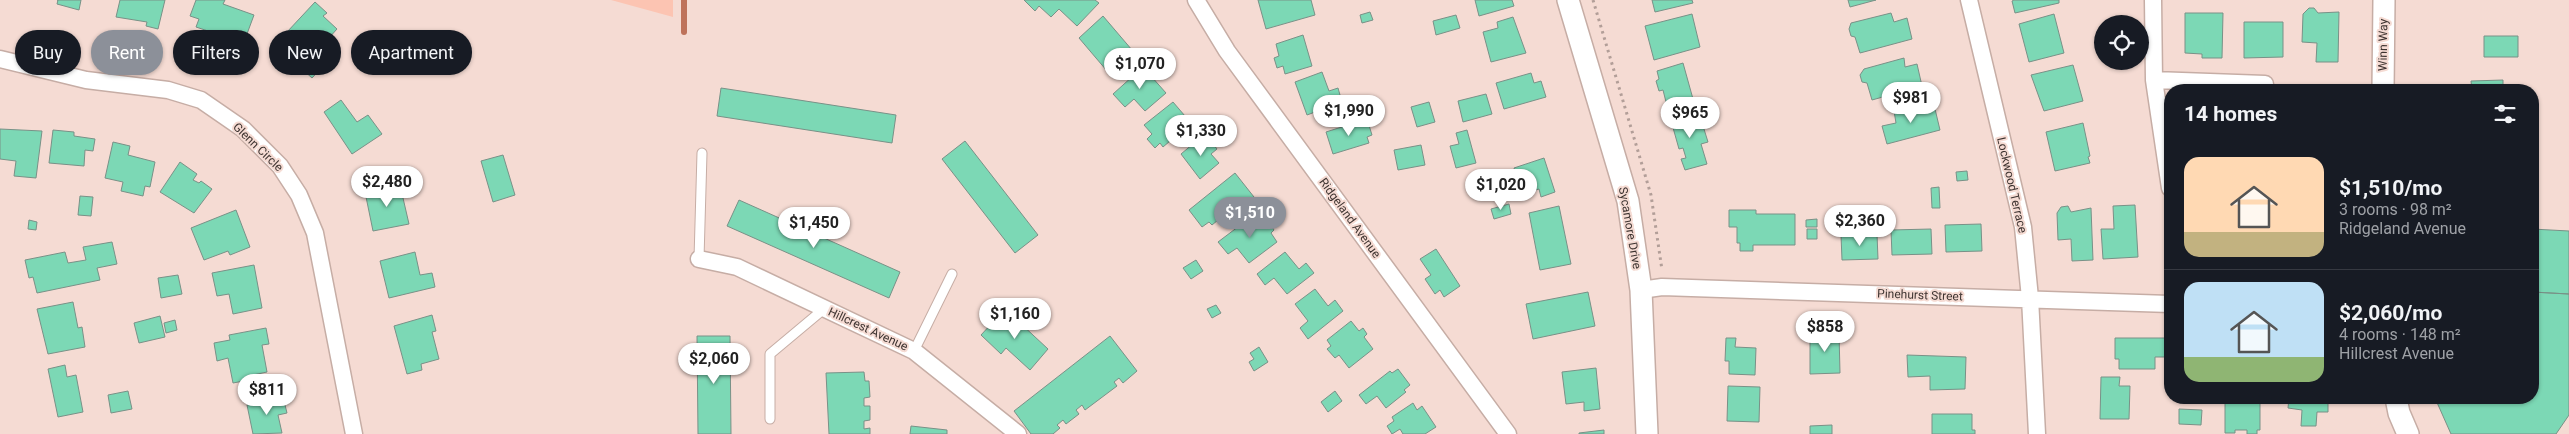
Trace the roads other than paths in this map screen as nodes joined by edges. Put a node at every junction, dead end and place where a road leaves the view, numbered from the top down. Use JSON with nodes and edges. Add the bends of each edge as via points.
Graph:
{"nodes":[{"id":1,"x":1196,"y":0,"type":"edge"},
{"id":2,"x":1568,"y":0,"type":"edge"},
{"id":3,"x":1968,"y":0,"type":"edge"},
{"id":4,"x":2153,"y":0,"type":"edge"},
{"id":5,"x":2384,"y":0,"type":"edge"},
{"id":6,"x":0,"y":58,"type":"edge"},
{"id":7,"x":2154,"y":80,"type":"junction"},
{"id":8,"x":2264,"y":84,"type":"dead end"},
{"id":9,"x":2383,"y":84,"type":"edge"},
{"id":10,"x":2164,"y":148,"type":"edge"},
{"id":11,"x":702,"y":153,"type":"dead end"},
{"id":12,"x":699,"y":259,"type":"joint"},
{"id":13,"x":952,"y":274,"type":"dead end"},
{"id":14,"x":1640,"y":290,"type":"junction"},
{"id":15,"x":2030,"y":298,"type":"junction"},
{"id":16,"x":2164,"y":304,"type":"edge"},
{"id":17,"x":824,"y":308,"type":"junction"},
{"id":18,"x":914,"y":351,"type":"junction"},
{"id":19,"x":2397,"y":404,"type":"edge"},
{"id":20,"x":770,"y":419,"type":"dead end"},
{"id":21,"x":354,"y":434,"type":"edge"},
{"id":22,"x":1018,"y":434,"type":"edge"},
{"id":23,"x":1508,"y":434,"type":"edge"},
{"id":24,"x":1647,"y":434,"type":"edge"},
{"id":25,"x":2037,"y":434,"type":"edge"},
{"id":26,"x":2408,"y":434,"type":"edge"}],
"edges":[{"from":1,"to":23,"type":"street","name":"Ridgeland Avenue","via":[[1227,51]]},
{"from":2,"to":14,"type":"street","name":"Sycamore Drive","via":[[1628,201]]},
{"from":3,"to":15,"type":"street","name":"Lockwood Terrace","via":[[2023,227]]},
{"from":4,"to":7,"type":"street"},
{"from":5,"to":9,"type":"street","name":"Winn Way"},
{"from":6,"to":21,"type":"street","name":"Glenn Circle","via":[[86,80],[168,90],[201,100],[243,129],[280,166],[299,195],[315,232]]},
{"from":7,"to":8,"type":"street"},
{"from":7,"to":10,"type":"street"},
{"from":11,"to":12,"type":"lane"},
{"from":12,"to":17,"type":"street","name":"Hillcrest Avenue","via":[[737,267]]},
{"from":13,"to":18,"type":"lane"},
{"from":14,"to":15,"type":"street","name":"Pinehurst Street"},
{"from":14,"to":24,"type":"street","name":"Sycamore Drive"},
{"from":15,"to":16,"type":"street","name":"Pinehurst Street"},
{"from":15,"to":25,"type":"street","name":"Lockwood Terrace"},
{"from":17,"to":18,"type":"street","name":"Hillcrest Avenue"},
{"from":17,"to":20,"type":"lane","via":[[770,354]]},
{"from":18,"to":22,"type":"street","name":"Hillcrest Avenue"},
{"from":19,"to":26,"type":"street"}]}
